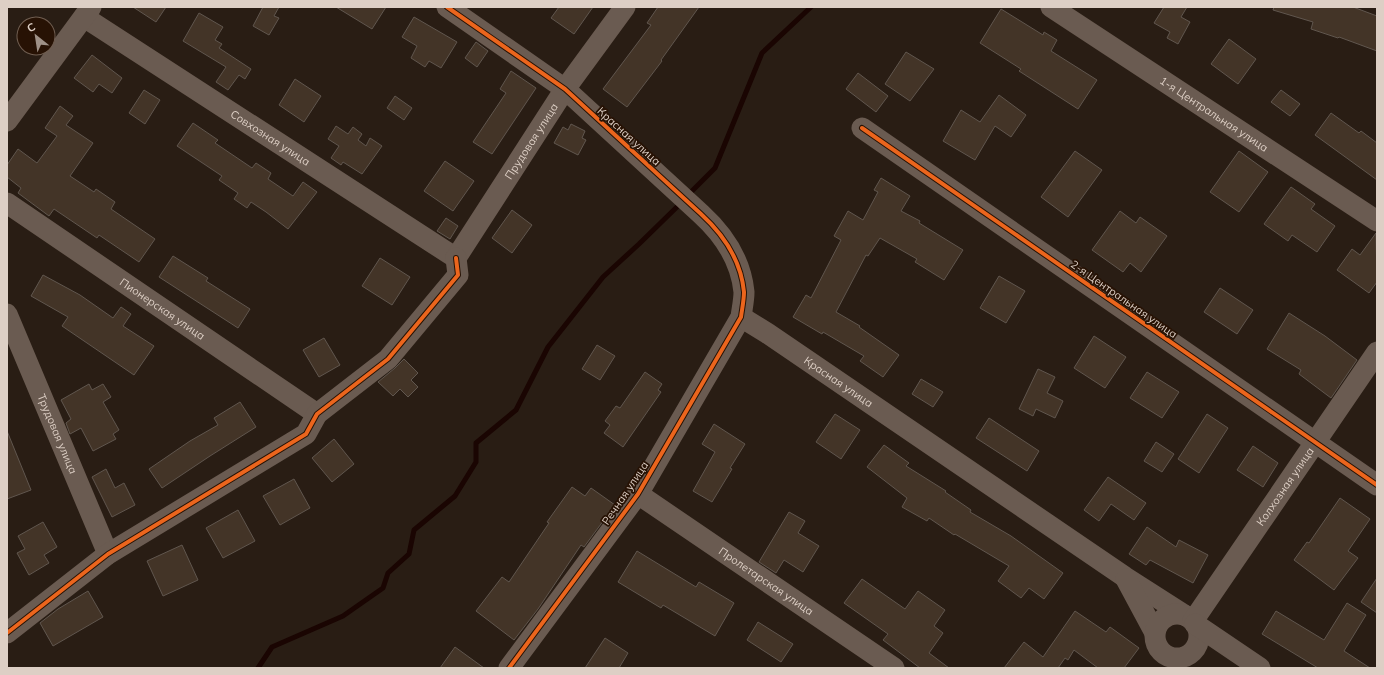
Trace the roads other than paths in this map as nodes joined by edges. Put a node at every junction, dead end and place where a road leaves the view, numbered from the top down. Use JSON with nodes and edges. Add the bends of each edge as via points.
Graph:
{"nodes":[{"id":1,"x":447,"y":7,"type":"edge"},
{"id":2,"x":625,"y":7,"type":"edge"},
{"id":3,"x":1051,"y":7,"type":"edge"},
{"id":4,"x":88,"y":12,"type":"edge"},
{"id":5,"x":565,"y":89,"type":"junction"},
{"id":6,"x":7,"y":121,"type":"edge"},
{"id":7,"x":862,"y":128,"type":"dead end"},
{"id":8,"x":7,"y":203,"type":"edge"},
{"id":9,"x":1377,"y":221,"type":"edge"},
{"id":10,"x":456,"y":258,"type":"junction"},
{"id":11,"x":7,"y":314,"type":"edge"},
{"id":12,"x":741,"y":317,"type":"junction"},
{"id":13,"x":1377,"y":352,"type":"edge"},
{"id":14,"x":317,"y":414,"type":"junction"},
{"id":15,"x":1315,"y":442,"type":"junction"},
{"id":16,"x":1377,"y":485,"type":"edge"},
{"id":17,"x":638,"y":494,"type":"junction"},
{"id":18,"x":108,"y":554,"type":"junction"},
{"id":19,"x":1125,"y":577,"type":"junction"},
{"id":20,"x":1193,"y":626,"type":"junction"},
{"id":21,"x":7,"y":634,"type":"edge"},
{"id":22,"x":1157,"y":650,"type":"edge"},
{"id":23,"x":1172,"y":663,"type":"edge"},
{"id":24,"x":516,"y":665,"type":"edge"},
{"id":25,"x":894,"y":668,"type":"edge"},
{"id":26,"x":1260,"y":668,"type":"edge"}],
"edges":[{"from":1,"to":5,"type":"street","name":"Красная улица"},
{"from":2,"to":5,"type":"street","name":"Прудовая улица"},
{"from":3,"to":9,"type":"street","name":"1-я Центральная улица"},
{"from":4,"to":6,"type":"street"},
{"from":4,"to":10,"type":"street","name":"Совхозная улица"},
{"from":5,"to":10,"type":"street","name":"Прудовая улица"},
{"from":5,"to":12,"type":"street","name":"Красная улица","via":[[716,228],[732,253],[740,272],[744,294]]},
{"from":7,"to":15,"type":"street","name":"2-я Центральная улица"},
{"from":8,"to":14,"type":"street","name":"Пионерская улица"},
{"from":10,"to":14,"type":"street","via":[[458,275],[388,359]]},
{"from":11,"to":18,"type":"street","name":"Трудовая улица"},
{"from":12,"to":17,"type":"street","name":"Речная улица"},
{"from":12,"to":19,"type":"street","name":"Красная улица"},
{"from":13,"to":15,"type":"street","name":"Колхозная улица"},
{"from":14,"to":18,"type":"street","via":[[306,434]]},
{"from":15,"to":16,"type":"street","name":"2-я Центральная улица"},
{"from":15,"to":20,"type":"street","name":"Колхозная улица"},
{"from":17,"to":24,"type":"street","name":"Речная улица"},
{"from":17,"to":25,"type":"street","name":"Пролетарская улица"},
{"from":18,"to":21,"type":"street"},
{"from":19,"to":20,"type":"street","name":"Красная улица"},
{"from":19,"to":22,"type":"street","name":"Красная улица"},
{"from":20,"to":22,"type":"street","via":[[1179,614],[1164,619],[1158,625]]},
{"from":20,"to":23,"type":"street","name":"Колхозная улица","via":[[1194,650]]},
{"from":20,"to":26,"type":"street","name":"Красная улица"},
{"from":22,"to":23,"type":"street","via":[[1172,657]]}]}
